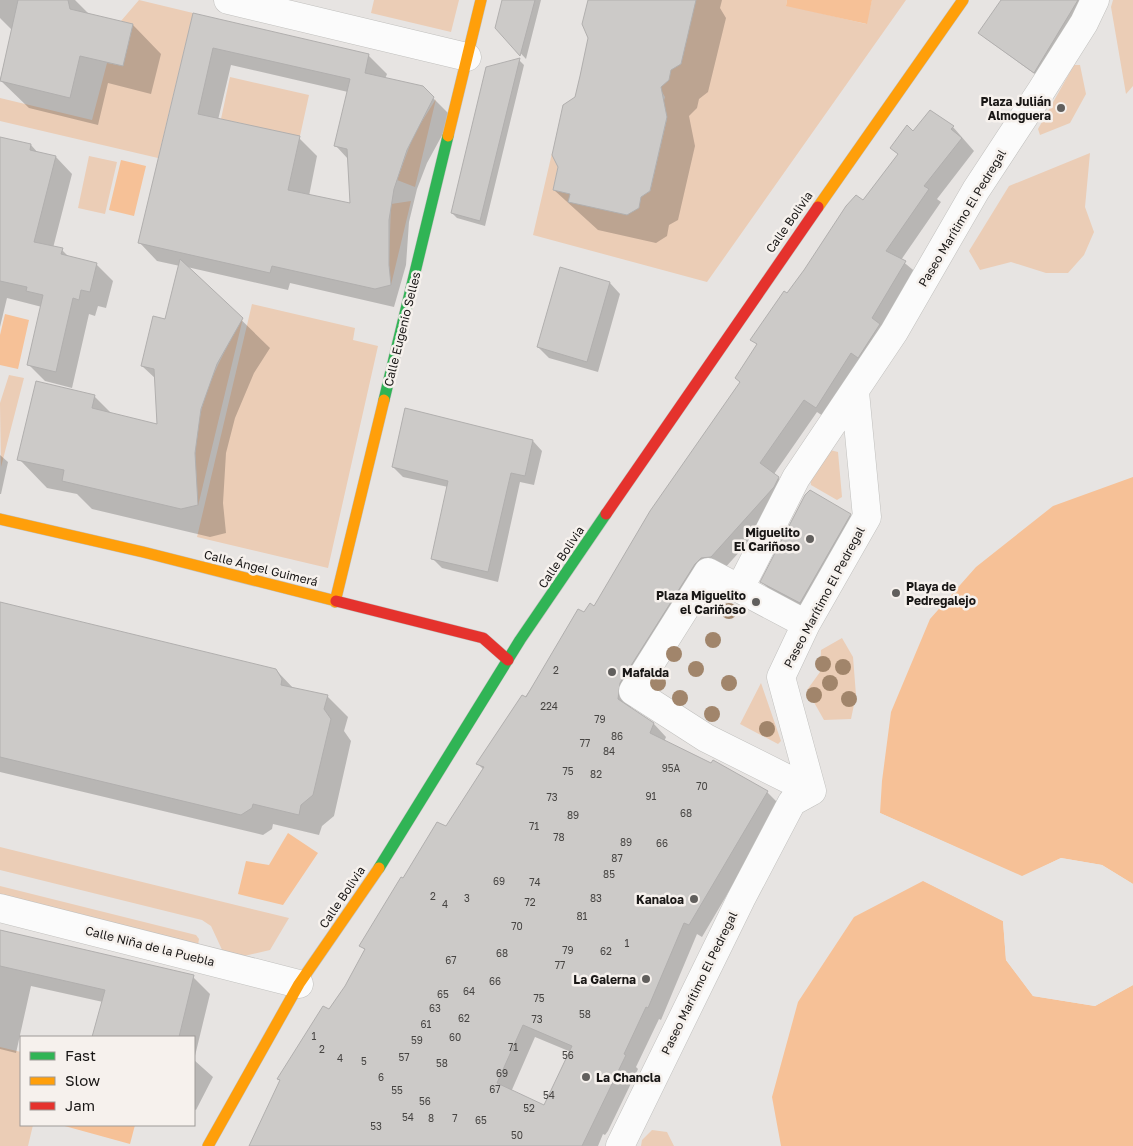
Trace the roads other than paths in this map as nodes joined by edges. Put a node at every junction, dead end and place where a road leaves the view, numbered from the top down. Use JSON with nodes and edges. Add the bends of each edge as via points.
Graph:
{"nodes":[{"id":1,"x":228,"y":0,"type":"edge"},
{"id":2,"x":481,"y":0,"type":"edge"},
{"id":3,"x":963,"y":0,"type":"edge"},
{"id":4,"x":1095,"y":0,"type":"edge"},
{"id":5,"x":467,"y":57,"type":"junction"},
{"id":6,"x":856,"y":392,"type":"junction"},
{"id":7,"x":0,"y":519,"type":"edge"},
{"id":8,"x":740,"y":588,"type":"junction"},
{"id":9,"x":336,"y":602,"type":"junction"},
{"id":10,"x":806,"y":624,"type":"junction"},
{"id":11,"x":508,"y":660,"type":"junction"},
{"id":12,"x":812,"y":791,"type":"junction"},
{"id":13,"x":0,"y":908,"type":"edge"},
{"id":14,"x":299,"y":984,"type":"junction"},
{"id":15,"x":208,"y":1146,"type":"edge"},
{"id":16,"x":620,"y":1146,"type":"edge"}],
"edges":[{"from":1,"to":5,"type":"street"},
{"from":2,"to":5,"type":"main road","name":"Calle Eugenio Selles"},
{"from":3,"to":11,"type":"main road","name":"Calle Bolivia","via":[[733,327]]},
{"from":4,"to":6,"type":"street","name":"Paseo Marítimo El Pedregal","via":[[1042,91],[976,190]]},
{"from":5,"to":9,"type":"main road","name":"Calle Eugenio Selles"},
{"from":6,"to":8,"type":"street","via":[[796,478]]},
{"from":6,"to":10,"type":"street","name":"Paseo Marítimo El Pedregal","via":[[867,516]]},
{"from":7,"to":9,"type":"main road","name":"Calle Ángel Guimerá"},
{"from":8,"to":10,"type":"street"},
{"from":8,"to":12,"type":"street","via":[[708,572],[633,691],[706,738]]},
{"from":9,"to":11,"type":"main road","name":"Calle Ángel Guimerá","via":[[483,638]]},
{"from":10,"to":12,"type":"street","name":"Paseo Marítimo El Pedregal","via":[[781,677]]},
{"from":11,"to":14,"type":"main road","name":"Calle Bolivia","via":[[385,859]]},
{"from":12,"to":16,"type":"street","name":"Paseo Marítimo El Pedregal","via":[[792,802]]},
{"from":13,"to":14,"type":"street","name":"Calle Niña de la Puebla"},
{"from":14,"to":15,"type":"main road","name":"Calle Bolivia"}]}
